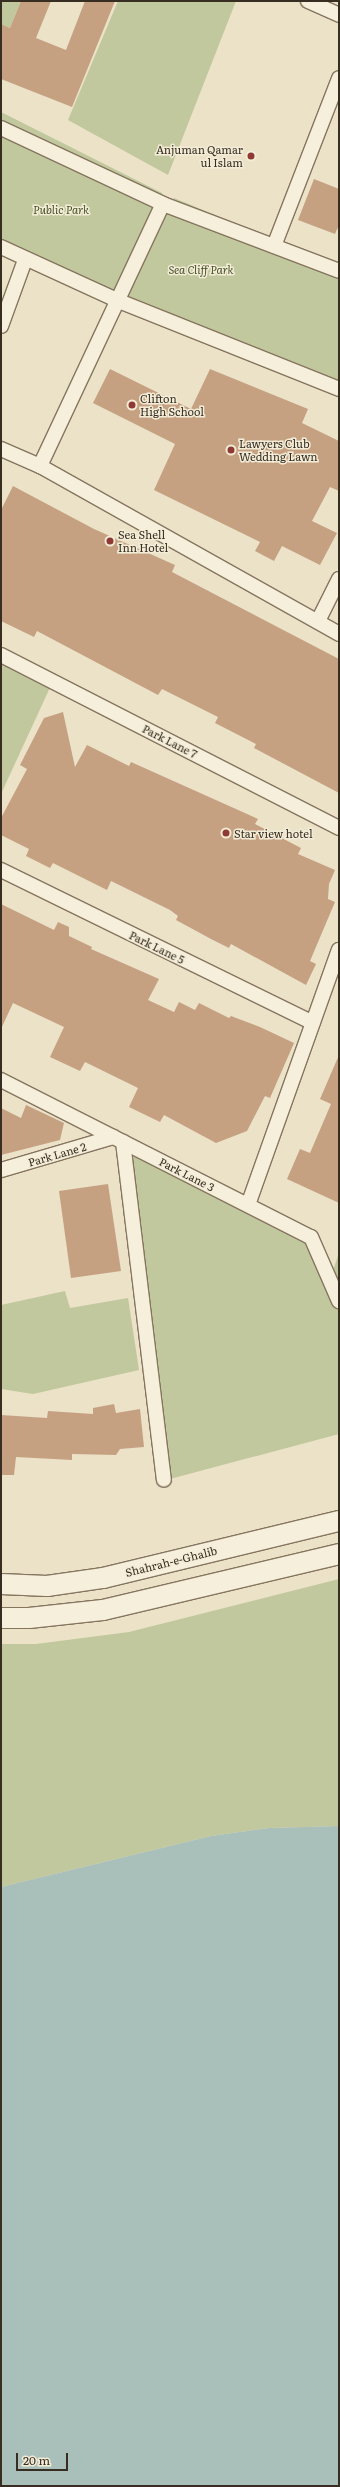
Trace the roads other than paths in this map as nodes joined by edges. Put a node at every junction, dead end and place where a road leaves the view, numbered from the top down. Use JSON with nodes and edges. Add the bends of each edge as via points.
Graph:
{"nodes":[{"id":1,"x":308,"y":1,"type":"edge"},
{"id":2,"x":339,"y":15,"type":"edge"},
{"id":3,"x":339,"y":78,"type":"edge"},
{"id":4,"x":1,"y":128,"type":"edge"},
{"id":5,"x":163,"y":204,"type":"junction"},
{"id":6,"x":274,"y":246,"type":"junction"},
{"id":7,"x":1,"y":247,"type":"edge"},
{"id":8,"x":25,"y":260,"type":"junction"},
{"id":9,"x":339,"y":271,"type":"edge"},
{"id":10,"x":119,"y":301,"type":"junction"},
{"id":11,"x":1,"y":326,"type":"edge"},
{"id":12,"x":339,"y":389,"type":"edge"},
{"id":13,"x":1,"y":449,"type":"edge"},
{"id":14,"x":40,"y":466,"type":"junction"},
{"id":15,"x":339,"y":579,"type":"edge"},
{"id":16,"x":318,"y":622,"type":"junction"},
{"id":17,"x":339,"y":634,"type":"edge"},
{"id":18,"x":1,"y":655,"type":"edge"},
{"id":19,"x":339,"y":828,"type":"edge"},
{"id":20,"x":1,"y":870,"type":"edge"},
{"id":21,"x":339,"y":950,"type":"edge"},
{"id":22,"x":313,"y":1023,"type":"junction"},
{"id":23,"x":1,"y":1080,"type":"edge"},
{"id":24,"x":118,"y":1140,"type":"junction"},
{"id":25,"x":1,"y":1170,"type":"edge"},
{"id":26,"x":248,"y":1206,"type":"junction"},
{"id":27,"x":339,"y":1271,"type":"edge"},
{"id":28,"x":333,"y":1287,"type":"junction"},
{"id":29,"x":339,"y":1301,"type":"edge"},
{"id":30,"x":164,"y":1480,"type":"dead end"},
{"id":31,"x":339,"y":1520,"type":"edge"},
{"id":32,"x":339,"y":1554,"type":"edge"},
{"id":33,"x":1,"y":1584,"type":"edge"},
{"id":34,"x":1,"y":1618,"type":"edge"}],
"edges":[{"from":1,"to":2,"type":"street"},
{"from":3,"to":6,"type":"street"},
{"from":4,"to":5,"type":"street"},
{"from":5,"to":6,"type":"street"},
{"from":5,"to":10,"type":"street"},
{"from":6,"to":9,"type":"street"},
{"from":7,"to":8,"type":"street"},
{"from":8,"to":10,"type":"street"},
{"from":8,"to":11,"type":"street"},
{"from":10,"to":12,"type":"street"},
{"from":10,"to":14,"type":"street"},
{"from":13,"to":14,"type":"street"},
{"from":14,"to":16,"type":"street"},
{"from":15,"to":16,"type":"street"},
{"from":16,"to":17,"type":"street"},
{"from":18,"to":19,"type":"street","name":"Park Lane 7"},
{"from":20,"to":22,"type":"street","name":"Park Lane 5"},
{"from":21,"to":22,"type":"street"},
{"from":22,"to":26,"type":"street"},
{"from":23,"to":24,"type":"street","name":"Park Lane 3"},
{"from":24,"to":25,"type":"street","name":"Park Lane 2"},
{"from":24,"to":26,"type":"street","name":"Park Lane 3"},
{"from":24,"to":30,"type":"street"},
{"from":26,"to":28,"type":"street","name":"Park Lane 3","via":[[311,1237]]},
{"from":27,"to":28,"type":"street"},
{"from":28,"to":29,"type":"street","name":"Park Lane 3"},
{"from":31,"to":33,"type":"main road","name":"Shahrah-e-Ghalib","via":[[103,1578],[46,1586]]},
{"from":32,"to":34,"type":"main road","via":[[103,1610],[29,1618]]}]}
